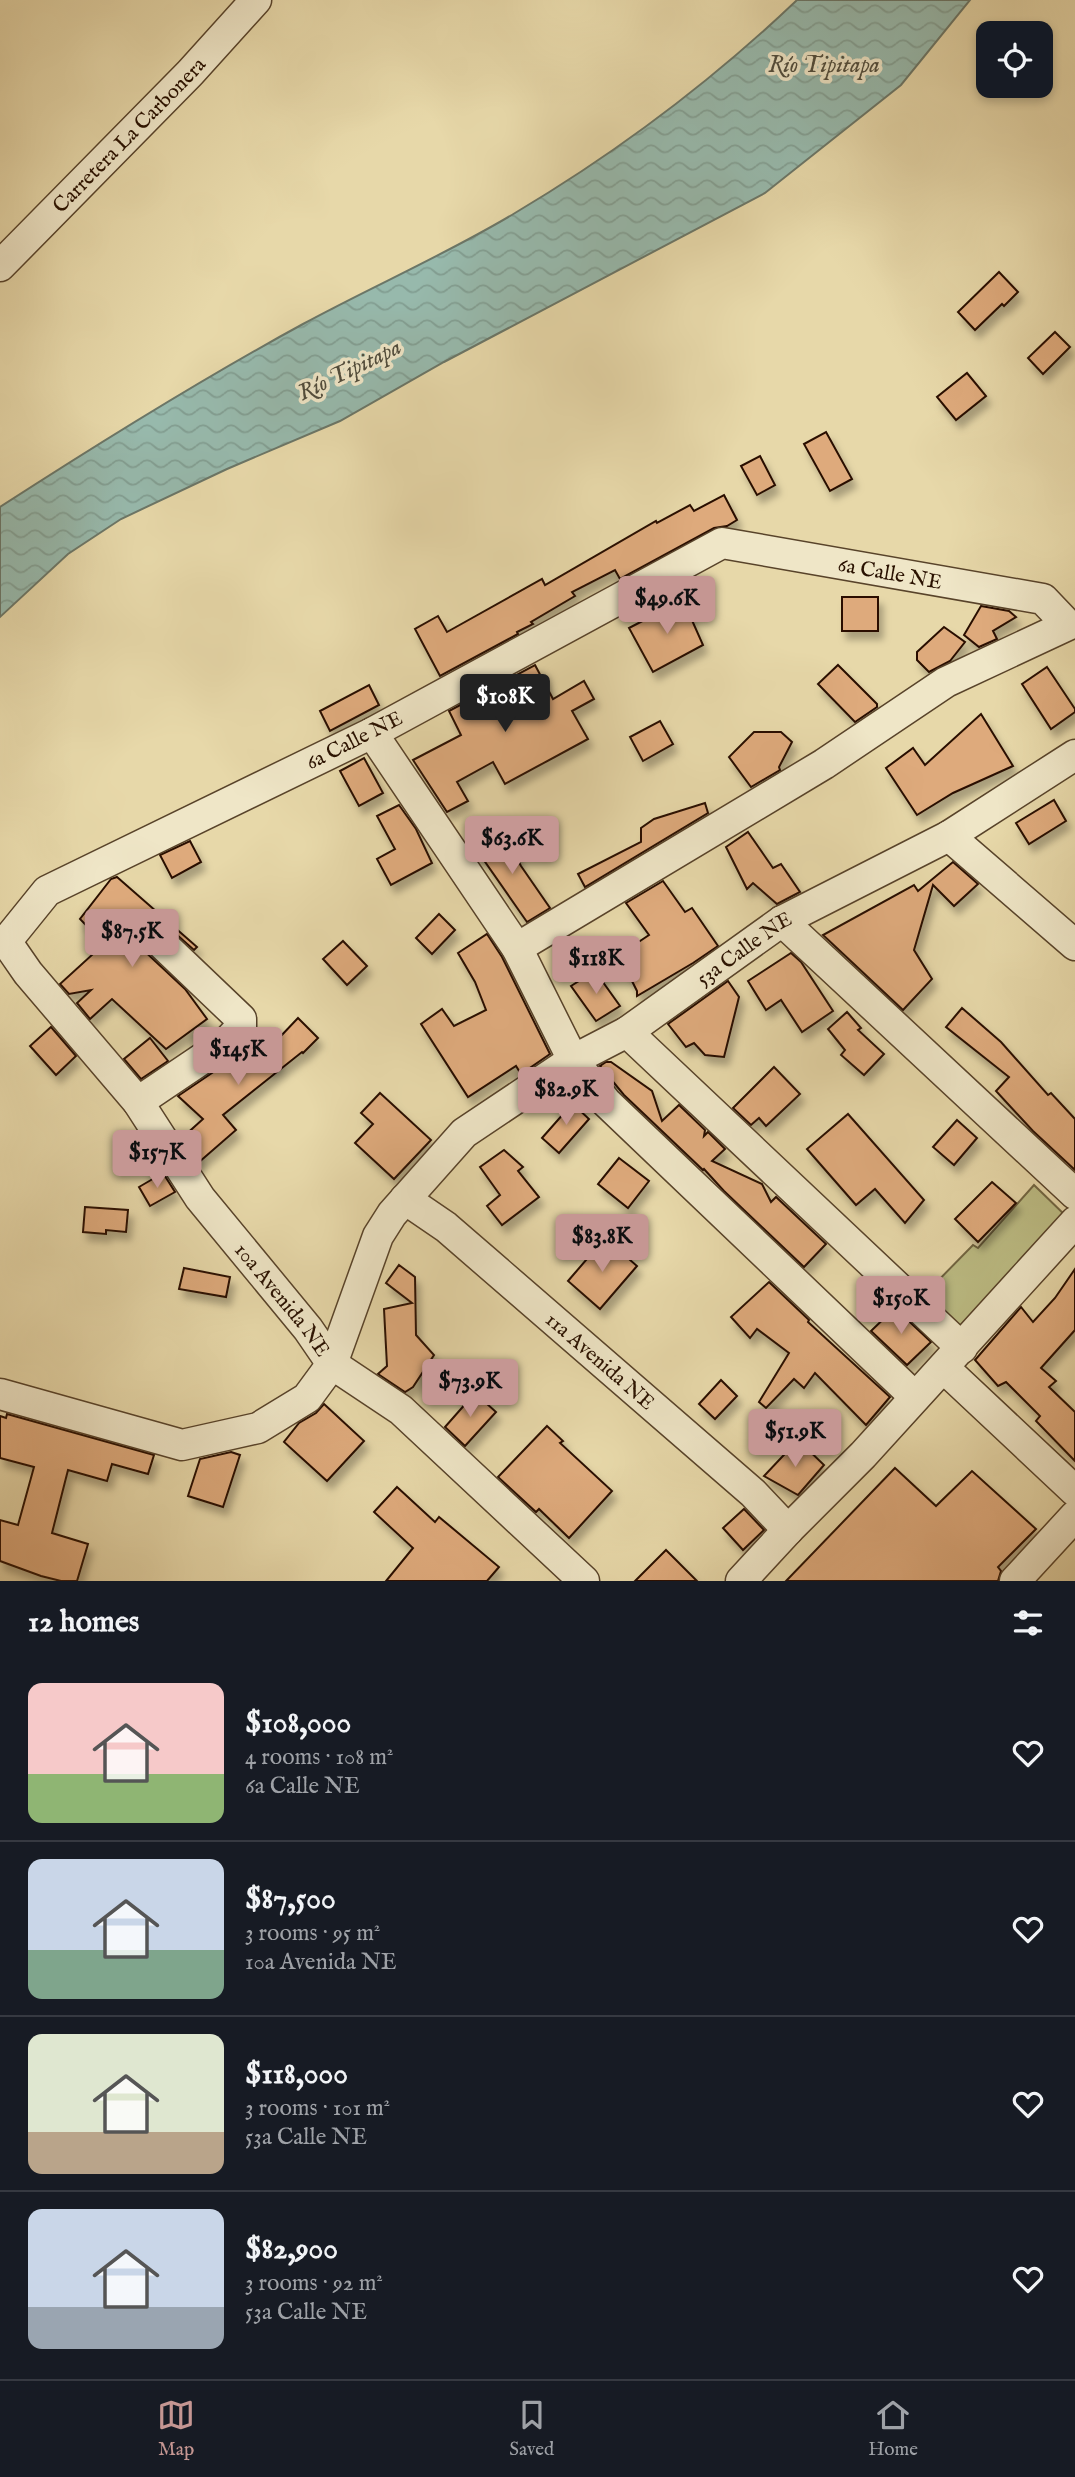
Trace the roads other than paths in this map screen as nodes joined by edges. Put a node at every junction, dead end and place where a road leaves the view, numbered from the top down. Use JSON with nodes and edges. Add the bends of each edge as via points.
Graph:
{"nodes":[{"id":1,"x":256,"y":0,"type":"edge"},
{"id":2,"x":0,"y":266,"type":"edge"},
{"id":3,"x":1073,"y":626,"type":"edge"},
{"id":4,"x":372,"y":733,"type":"junction"},
{"id":5,"x":1075,"y":755,"type":"edge"},
{"id":6,"x":949,"y":836,"type":"junction"},
{"id":7,"x":782,"y":921,"type":"junction"},
{"id":8,"x":154,"y":936,"type":"dead end"},
{"id":9,"x":1075,"y":945,"type":"edge"},
{"id":10,"x":517,"y":948,"type":"junction"},
{"id":11,"x":28,"y":973,"type":"joint"},
{"id":12,"x":627,"y":1032,"type":"junction"},
{"id":13,"x":573,"y":1060,"type":"junction"},
{"id":14,"x":138,"y":1102,"type":"junction"},
{"id":15,"x":1075,"y":1194,"type":"edge"},
{"id":16,"x":405,"y":1199,"type":"junction"},
{"id":17,"x":1075,"y":1222,"type":"edge"},
{"id":18,"x":953,"y":1358,"type":"junction"},
{"id":19,"x":332,"y":1364,"type":"junction"},
{"id":20,"x":0,"y":1394,"type":"edge"},
{"id":21,"x":915,"y":1397,"type":"junction"},
{"id":22,"x":1075,"y":1491,"type":"edge"},
{"id":23,"x":1075,"y":1516,"type":"edge"},
{"id":24,"x":788,"y":1530,"type":"junction"},
{"id":25,"x":584,"y":1581,"type":"edge"},
{"id":26,"x":741,"y":1581,"type":"edge"},
{"id":27,"x":1016,"y":1581,"type":"edge"}],
"edges":[{"from":1,"to":2,"type":"street","name":"Carretera La Carbonera"},
{"from":3,"to":4,"type":"street","name":"6a Calle NE","via":[[1043,599],[722,543]]},
{"from":3,"to":10,"type":"street","via":[[946,682],[824,764]]},
{"from":4,"to":10,"type":"street"},
{"from":4,"to":11,"type":"street","name":"6a Calle NE","via":[[47,891],[9,938]]},
{"from":5,"to":6,"type":"street","name":"53a Calle NE"},
{"from":6,"to":7,"type":"street","name":"53a Calle NE"},
{"from":6,"to":9,"type":"street"},
{"from":7,"to":12,"type":"street","name":"53a Calle NE"},
{"from":7,"to":15,"type":"street"},
{"from":8,"to":14,"type":"street","via":[[241,1018],[241,1027],[227,1042]]},
{"from":10,"to":13,"type":"street"},
{"from":11,"to":14,"type":"street","name":"10a Avenida NE"},
{"from":12,"to":13,"type":"street","name":"53a Calle NE"},
{"from":12,"to":18,"type":"street"},
{"from":13,"to":16,"type":"street","name":"53a Calle NE","via":[[464,1133]]},
{"from":13,"to":21,"type":"street","via":[[606,1102]]},
{"from":14,"to":19,"type":"street","name":"10a Avenida NE","via":[[200,1198]]},
{"from":16,"to":19,"type":"street","name":"53a Calle NE","via":[[378,1237]]},
{"from":16,"to":24,"type":"street","name":"11a Avenida NE","via":[[446,1227],[743,1484]]},
{"from":17,"to":18,"type":"street"},
{"from":18,"to":21,"type":"street"},
{"from":18,"to":22,"type":"street"},
{"from":19,"to":20,"type":"street","name":"53a Calle NE","via":[[307,1398],[258,1428],[181,1445]]},
{"from":19,"to":25,"type":"street","name":"10a Avenida NE","via":[[401,1410]]},
{"from":21,"to":24,"type":"street"},
{"from":23,"to":27,"type":"street"},
{"from":24,"to":26,"type":"street"}]}
